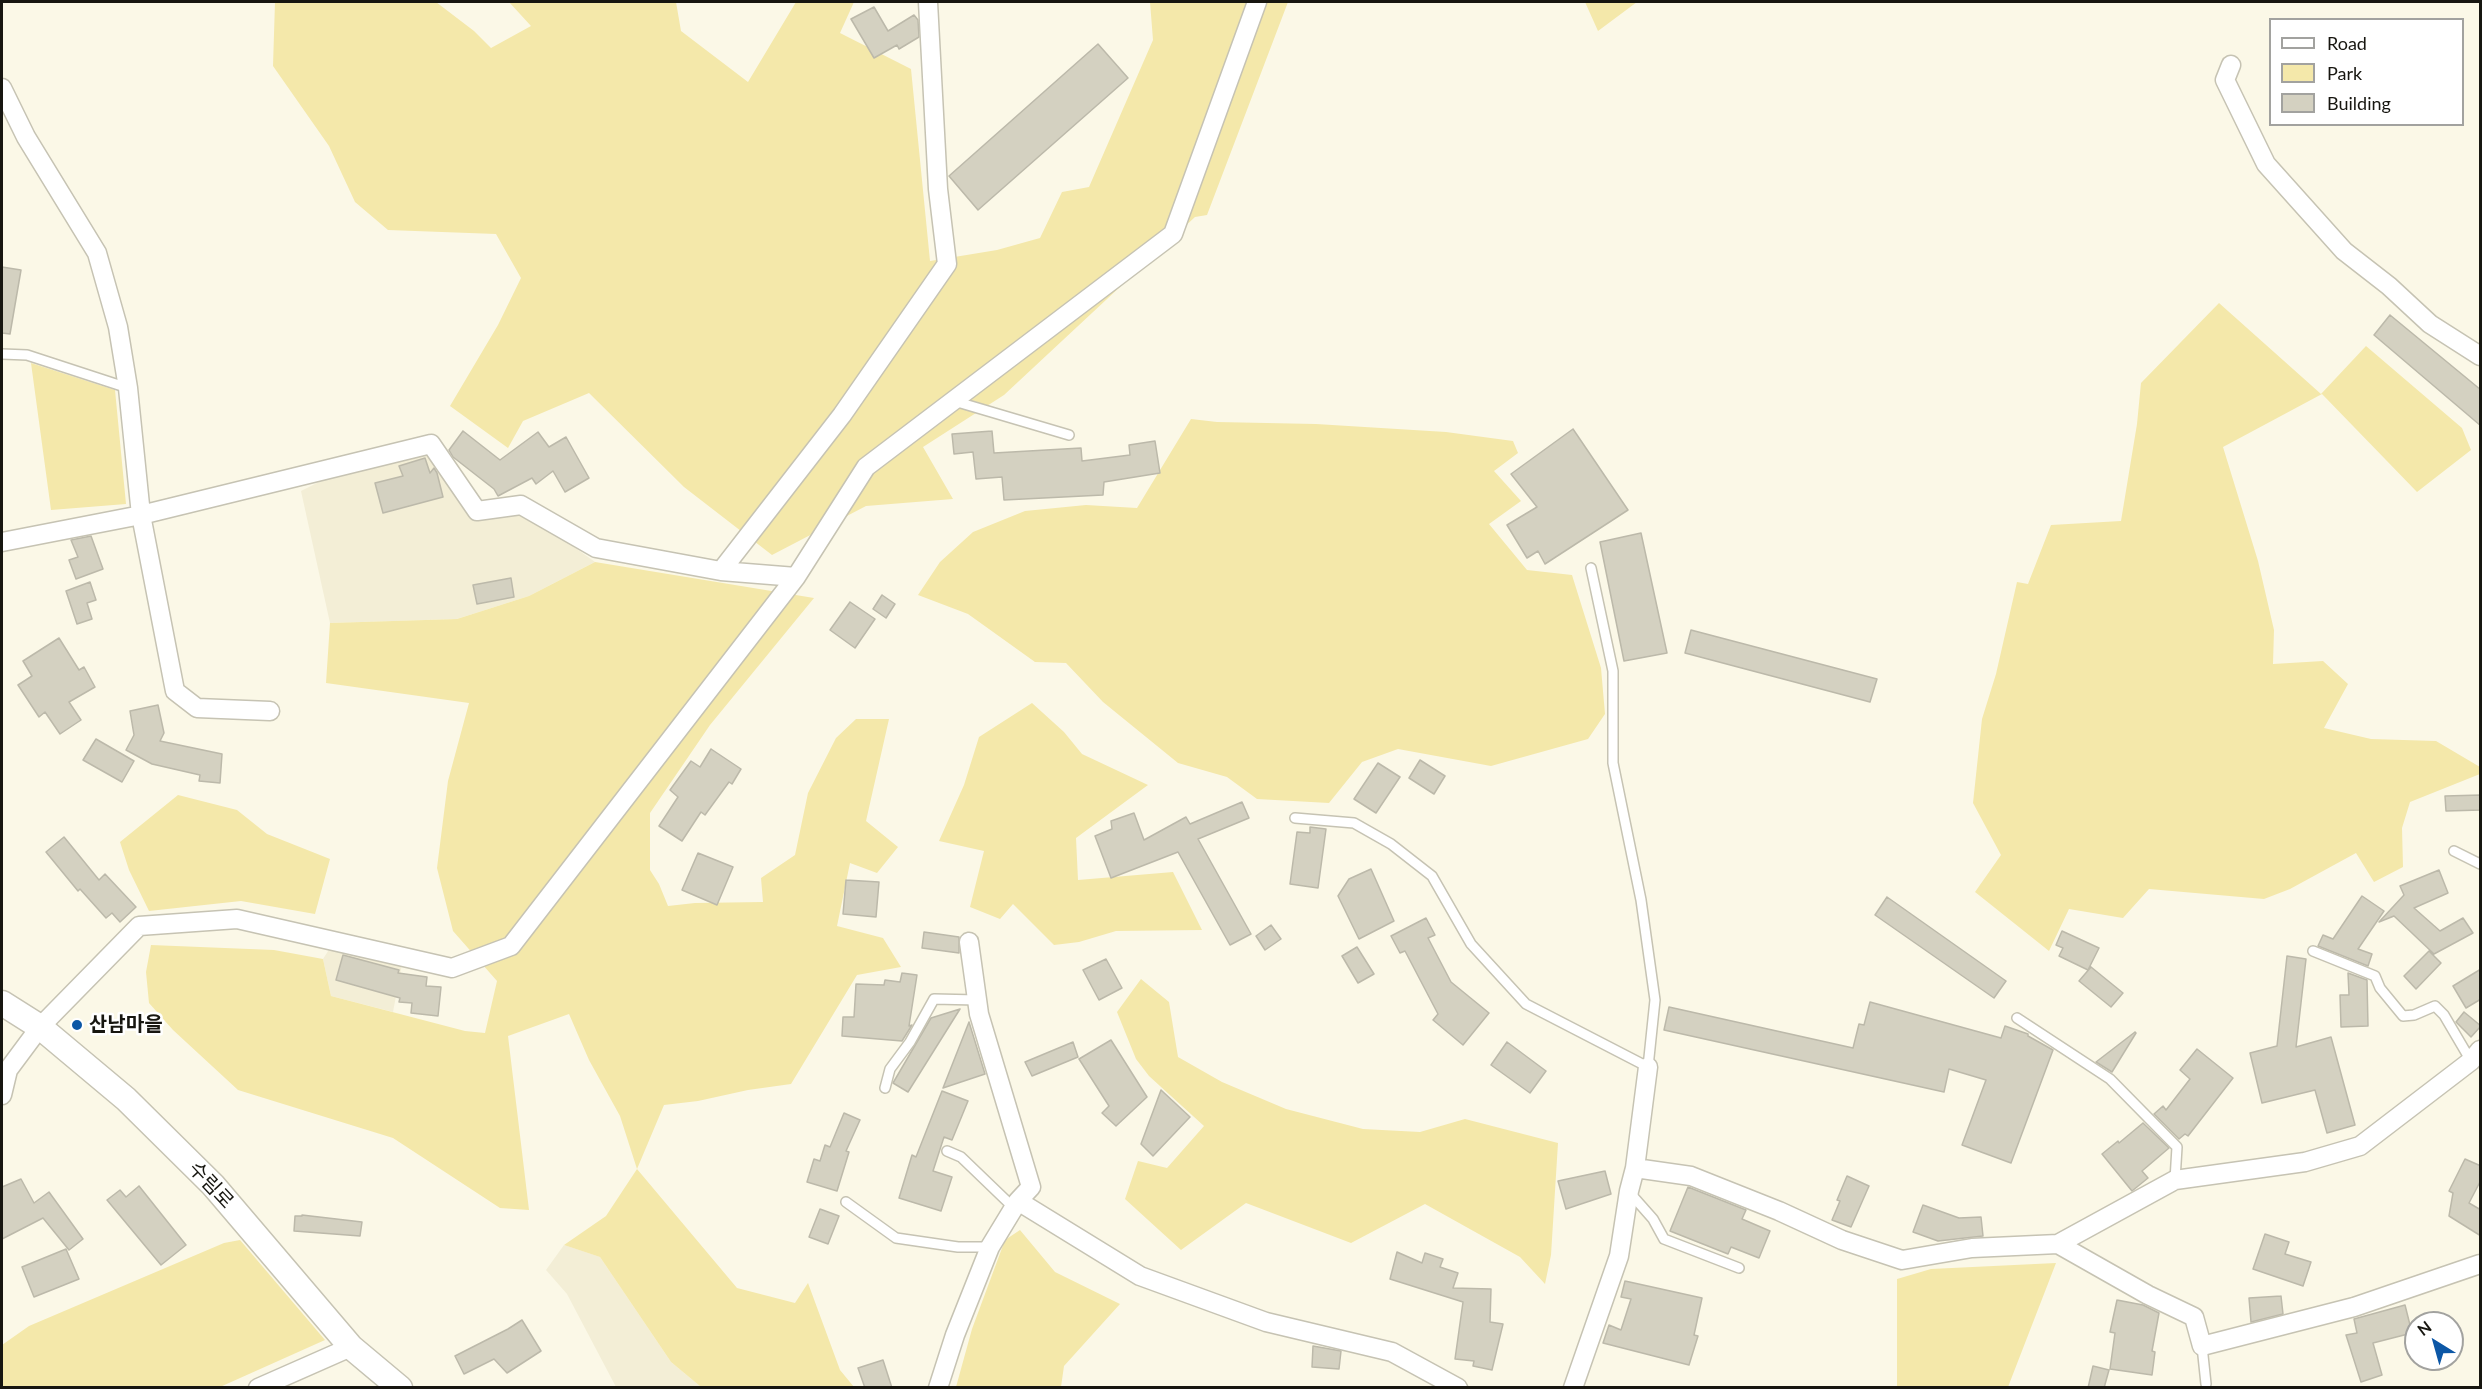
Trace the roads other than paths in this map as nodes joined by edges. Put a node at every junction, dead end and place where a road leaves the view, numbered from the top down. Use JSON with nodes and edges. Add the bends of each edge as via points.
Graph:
{"nodes":[{"id":1,"x":928,"y":2,"type":"edge"},
{"id":2,"x":1257,"y":2,"type":"edge"},
{"id":3,"x":2231,"y":65,"type":"dead end"},
{"id":4,"x":2,"y":88,"type":"edge"},
{"id":5,"x":2,"y":354,"type":"edge"},
{"id":6,"x":2481,"y":356,"type":"edge"},
{"id":7,"x":128,"y":388,"type":"junction"},
{"id":8,"x":954,"y":401,"type":"junction"},
{"id":9,"x":1069,"y":435,"type":"dead end"},
{"id":10,"x":141,"y":515,"type":"junction"},
{"id":11,"x":2,"y":542,"type":"edge"},
{"id":12,"x":1591,"y":568,"type":"dead end"},
{"id":13,"x":721,"y":571,"type":"junction"},
{"id":14,"x":796,"y":577,"type":"junction"},
{"id":15,"x":270,"y":711,"type":"dead end"},
{"id":16,"x":1295,"y":818,"type":"dead end"},
{"id":17,"x":2454,"y":852,"type":"dead end"},
{"id":18,"x":2481,"y":864,"type":"edge"},
{"id":19,"x":969,"y":942,"type":"dead end"},
{"id":20,"x":2313,"y":951,"type":"dead end"},
{"id":21,"x":976,"y":1000,"type":"junction"},
{"id":22,"x":2,"y":1003,"type":"edge"},
{"id":23,"x":2017,"y":1018,"type":"dead end"},
{"id":24,"x":40,"y":1027,"type":"junction"},
{"id":25,"x":2477,"y":1062,"type":"edge"},
{"id":26,"x":1648,"y":1067,"type":"junction"},
{"id":27,"x":5,"y":1073,"type":"edge"},
{"id":28,"x":885,"y":1088,"type":"dead end"},
{"id":29,"x":2,"y":1095,"type":"edge"},
{"id":30,"x":947,"y":1151,"type":"dead end"},
{"id":31,"x":1635,"y":1168,"type":"junction"},
{"id":32,"x":2175,"y":1180,"type":"junction"},
{"id":33,"x":1629,"y":1191,"type":"junction"},
{"id":34,"x":846,"y":1202,"type":"dead end"},
{"id":35,"x":1016,"y":1205,"type":"junction"},
{"id":36,"x":2058,"y":1244,"type":"junction"},
{"id":37,"x":990,"y":1247,"type":"junction"},
{"id":38,"x":2481,"y":1264,"type":"edge"},
{"id":39,"x":1739,"y":1268,"type":"dead end"},
{"id":40,"x":2202,"y":1346,"type":"junction"},
{"id":41,"x":351,"y":1347,"type":"junction"},
{"id":42,"x":2206,"y":1384,"type":"dead end"},
{"id":43,"x":258,"y":1388,"type":"edge"},
{"id":44,"x":400,"y":1388,"type":"edge"},
{"id":45,"x":938,"y":1388,"type":"edge"},
{"id":46,"x":1458,"y":1388,"type":"edge"},
{"id":47,"x":1573,"y":1388,"type":"edge"}],
"edges":[{"from":1,"to":13,"type":"street","via":[[938,189],[947,264],[842,415]]},
{"from":2,"to":8,"type":"street","via":[[1173,234]]},
{"from":3,"to":6,"type":"street","via":[[2224,80],[2266,164],[2344,251],[2430,324]]},
{"from":4,"to":7,"type":"street","via":[[26,137],[97,253],[118,327]]},
{"from":5,"to":7,"type":"lane","via":[[27,355]]},
{"from":7,"to":10,"type":"street"},
{"from":8,"to":9,"type":"lane"},
{"from":8,"to":14,"type":"street","via":[[866,467]]},
{"from":10,"to":11,"type":"street"},
{"from":10,"to":13,"type":"street","via":[[431,444],[477,511],[521,505],[596,548]]},
{"from":10,"to":15,"type":"street","via":[[175,692],[197,708]]},
{"from":12,"to":26,"type":"lane","via":[[1614,671],[1613,763],[1641,900],[1655,1000]]},
{"from":13,"to":14,"type":"street"},
{"from":14,"to":24,"type":"street","via":[[511,946],[452,968],[237,920],[139,926]]},
{"from":16,"to":26,"type":"lane","via":[[1354,823],[1391,844],[1432,876],[1471,944],[1526,1004]]},
{"from":17,"to":18,"type":"lane"},
{"from":19,"to":21,"type":"street"},
{"from":20,"to":25,"type":"lane","via":[[2375,976],[2403,1016],[2435,1006]]},
{"from":21,"to":28,"type":"lane","via":[[934,999],[891,1069]]},
{"from":21,"to":35,"type":"street","via":[[1031,1187]]},
{"from":22,"to":24,"type":"main road","name":"수림로"},
{"from":23,"to":32,"type":"lane","via":[[2110,1079],[2177,1147]]},
{"from":24,"to":27,"type":"street"},
{"from":24,"to":41,"type":"main road","name":"수림로","via":[[126,1099],[213,1185]]},
{"from":25,"to":32,"type":"street","via":[[2360,1146],[2305,1162]]},
{"from":26,"to":31,"type":"street"},
{"from":27,"to":29,"type":"street"},
{"from":30,"to":35,"type":"lane","via":[[961,1157]]},
{"from":31,"to":33,"type":"street"},
{"from":31,"to":36,"type":"street","via":[[1691,1176],[1842,1240],[1902,1260],[1972,1248]]},
{"from":32,"to":36,"type":"street"},
{"from":33,"to":39,"type":"lane","via":[[1664,1239]]},
{"from":33,"to":47,"type":"street","via":[[1619,1256]]},
{"from":34,"to":37,"type":"lane","via":[[897,1238],[958,1247]]},
{"from":35,"to":37,"type":"street"},
{"from":35,"to":46,"type":"street","via":[[1140,1276],[1266,1322],[1392,1352]]},
{"from":36,"to":40,"type":"street","via":[[2194,1317]]},
{"from":37,"to":45,"type":"street"},
{"from":38,"to":40,"type":"street","via":[[2354,1307]]},
{"from":40,"to":42,"type":"lane"},
{"from":41,"to":43,"type":"street"},
{"from":41,"to":44,"type":"main road","name":"수림로"}]}
